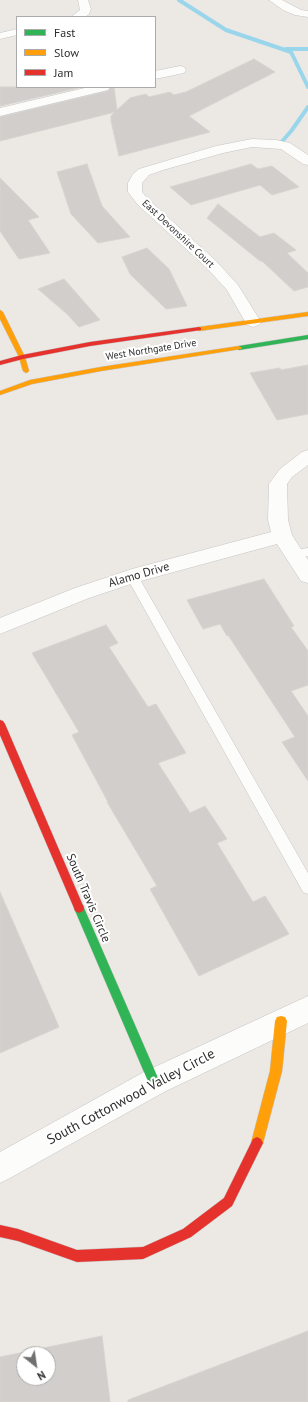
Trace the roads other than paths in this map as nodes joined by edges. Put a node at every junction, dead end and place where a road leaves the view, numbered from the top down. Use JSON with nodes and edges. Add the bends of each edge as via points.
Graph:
{"nodes":[{"id":1,"x":83,"y":0,"type":"edge"},
{"id":2,"x":274,"y":0,"type":"edge"},
{"id":3,"x":304,"y":13,"type":"edge"},
{"id":4,"x":81,"y":15,"type":"edge"},
{"id":5,"x":16,"y":32,"type":"edge"},
{"id":6,"x":0,"y":36,"type":"edge"},
{"id":7,"x":180,"y":70,"type":"dead end"},
{"id":8,"x":156,"y":75,"type":"edge"},
{"id":9,"x":100,"y":88,"type":"edge"},
{"id":10,"x":0,"y":112,"type":"edge"},
{"id":11,"x":308,"y":161,"type":"edge"},
{"id":12,"x":0,"y":312,"type":"edge"},
{"id":13,"x":308,"y":314,"type":"edge"},
{"id":14,"x":253,"y":322,"type":"junction"},
{"id":15,"x":308,"y":338,"type":"edge"},
{"id":16,"x":22,"y":357,"type":"junction"},
{"id":17,"x":0,"y":364,"type":"edge"},
{"id":18,"x":30,"y":382,"type":"junction"},
{"id":19,"x":0,"y":392,"type":"edge"},
{"id":20,"x":308,"y":456,"type":"edge"},
{"id":21,"x":282,"y":536,"type":"junction"},
{"id":22,"x":301,"y":553,"type":"edge"},
{"id":23,"x":132,"y":576,"type":"junction"},
{"id":24,"x":308,"y":576,"type":"edge"},
{"id":25,"x":0,"y":626,"type":"edge"},
{"id":26,"x":0,"y":724,"type":"edge"},
{"id":27,"x":308,"y":887,"type":"edge"},
{"id":28,"x":308,"y":1009,"type":"edge"},
{"id":29,"x":281,"y":1021,"type":"junction"},
{"id":30,"x":154,"y":1082,"type":"junction"},
{"id":31,"x":0,"y":1168,"type":"edge"},
{"id":32,"x":0,"y":1231,"type":"edge"}],
"edges":[{"from":1,"to":4,"type":"street","via":[[86,6]]},
{"from":2,"to":3,"type":"street","via":[[287,8]]},
{"from":5,"to":6,"type":"street"},
{"from":7,"to":8,"type":"street"},
{"from":9,"to":10,"type":"street"},
{"from":11,"to":14,"type":"street","name":"East Devonshire Court","via":[[284,146],[260,142],[240,144],[144,172],[135,183],[134,192],[215,269],[232,288]]},
{"from":12,"to":16,"type":"street"},
{"from":13,"to":14,"type":"street","name":"West Northgate Drive"},
{"from":14,"to":16,"type":"street","name":"West Northgate Drive","via":[[90,344]]},
{"from":15,"to":18,"type":"street","name":"West Northgate Drive"},
{"from":16,"to":17,"type":"street","name":"West Northgate Drive"},
{"from":16,"to":18,"type":"street"},
{"from":18,"to":19,"type":"street","name":"West Northgate Drive"},
{"from":20,"to":21,"type":"street","via":[[286,473],[278,484],[278,520]]},
{"from":21,"to":22,"type":"street"},
{"from":21,"to":23,"type":"street","name":"Alamo Drive"},
{"from":22,"to":24,"type":"street"},
{"from":23,"to":25,"type":"street","name":"Alamo Drive"},
{"from":23,"to":27,"type":"lane"},
{"from":26,"to":30,"type":"street","name":"South Travis Circle"},
{"from":28,"to":29,"type":"street","name":"South Cottonwood Valley Circle"},
{"from":29,"to":30,"type":"street","name":"South Cottonwood Valley Circle"},
{"from":29,"to":32,"type":"street","via":[[276,1071],[259,1139],[228,1202],[188,1233],[143,1253],[77,1256]]},
{"from":30,"to":31,"type":"street","name":"South Cottonwood Valley Circle"}]}
